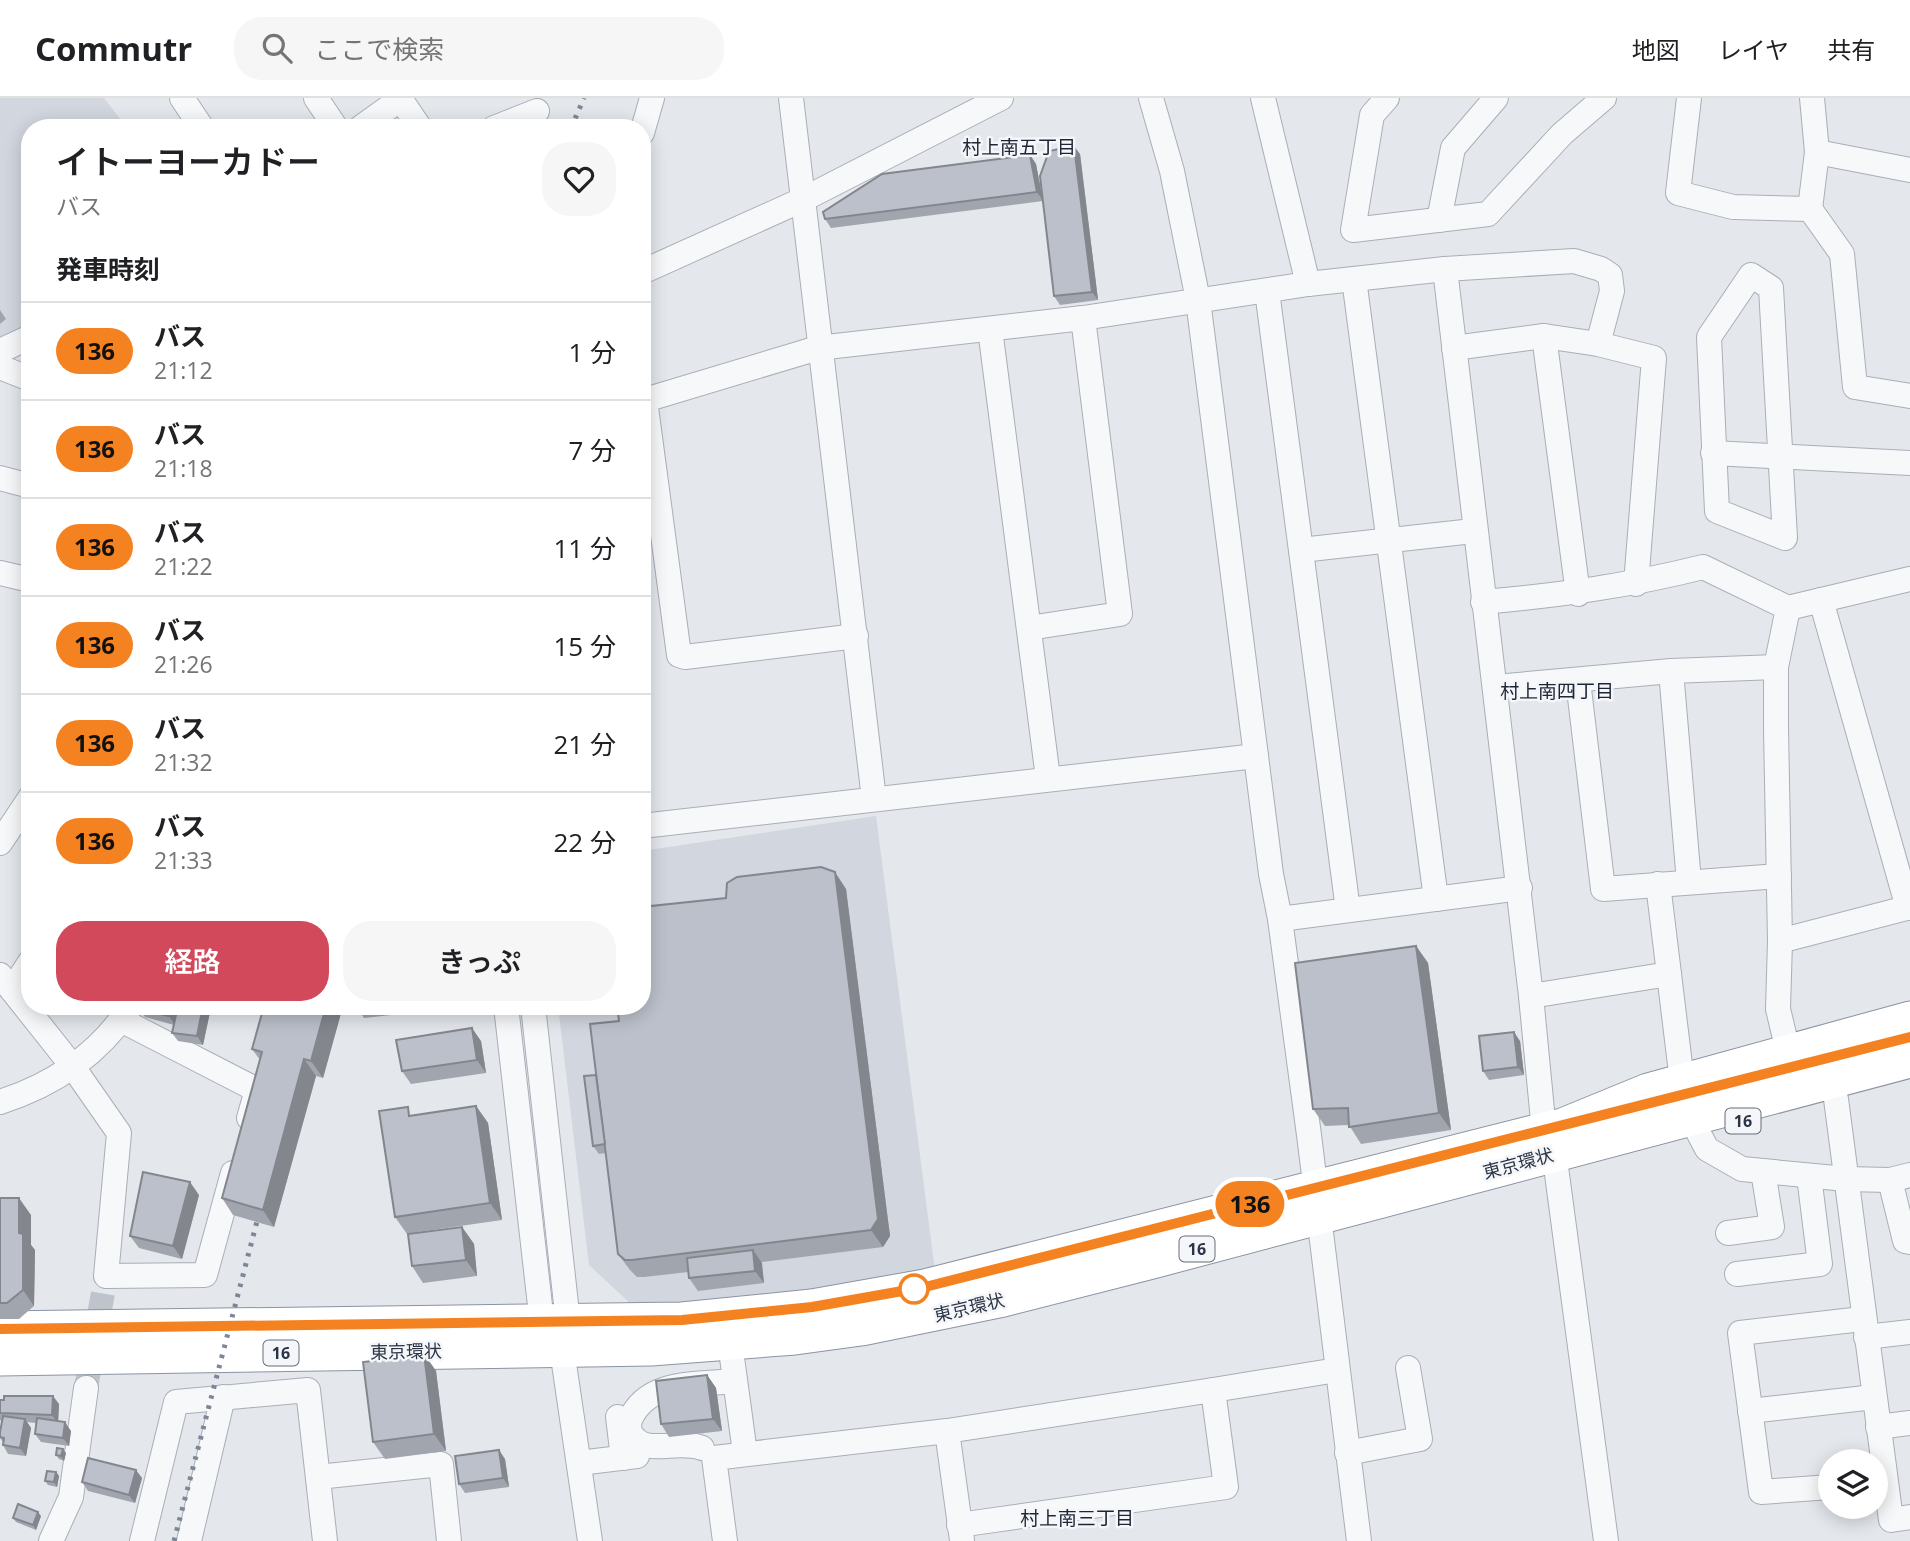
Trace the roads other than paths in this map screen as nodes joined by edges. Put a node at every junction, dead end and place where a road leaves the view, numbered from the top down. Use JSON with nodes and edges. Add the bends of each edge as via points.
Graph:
{"nodes":[{"id":1,"x":182,"y":98,"type":"edge"},
{"id":2,"x":317,"y":98,"type":"edge"},
{"id":3,"x":652,"y":98,"type":"edge"},
{"id":4,"x":791,"y":98,"type":"edge"},
{"id":5,"x":1001,"y":98,"type":"edge"},
{"id":6,"x":1151,"y":98,"type":"edge"},
{"id":7,"x":1263,"y":98,"type":"edge"},
{"id":8,"x":1387,"y":98,"type":"edge"},
{"id":9,"x":1496,"y":98,"type":"edge"},
{"id":10,"x":1604,"y":98,"type":"edge"},
{"id":11,"x":1689,"y":98,"type":"edge"},
{"id":12,"x":1812,"y":98,"type":"edge"},
{"id":13,"x":402,"y":99,"type":"edge"},
{"id":14,"x":537,"y":111,"type":"dead end"},
{"id":15,"x":196,"y":119,"type":"edge"},
{"id":16,"x":330,"y":119,"type":"edge"},
{"id":17,"x":373,"y":119,"type":"edge"},
{"id":18,"x":414,"y":119,"type":"edge"},
{"id":19,"x":517,"y":119,"type":"edge"},
{"id":20,"x":646,"y":119,"type":"edge"},
{"id":21,"x":1817,"y":152,"type":"junction"},
{"id":22,"x":1910,"y":170,"type":"edge"},
{"id":23,"x":804,"y":199,"type":"junction"},
{"id":24,"x":1810,"y":209,"type":"junction"},
{"id":25,"x":1439,"y":220,"type":"junction"},
{"id":26,"x":651,"y":268,"type":"edge"},
{"id":27,"x":1445,"y":269,"type":"junction"},
{"id":28,"x":1354,"y":279,"type":"junction"},
{"id":29,"x":1308,"y":284,"type":"junction"},
{"id":30,"x":1267,"y":291,"type":"junction"},
{"id":31,"x":1198,"y":300,"type":"junction"},
{"id":32,"x":1083,"y":318,"type":"junction"},
{"id":33,"x":990,"y":329,"type":"junction"},
{"id":34,"x":1545,"y":336,"type":"junction"},
{"id":35,"x":21,"y":341,"type":"edge"},
{"id":36,"x":1598,"y":344,"type":"junction"},
{"id":37,"x":818,"y":348,"type":"junction"},
{"id":38,"x":1454,"y":348,"type":"junction"},
{"id":39,"x":0,"y":351,"type":"edge"},
{"id":40,"x":0,"y":367,"type":"edge"},
{"id":41,"x":21,"y":375,"type":"edge"},
{"id":42,"x":1910,"y":396,"type":"edge"},
{"id":43,"x":651,"y":398,"type":"edge"},
{"id":44,"x":651,"y":448,"type":"edge"},
{"id":45,"x":1713,"y":453,"type":"junction"},
{"id":46,"x":1782,"y":456,"type":"junction"},
{"id":47,"x":1910,"y":463,"type":"edge"},
{"id":48,"x":0,"y":478,"type":"edge"},
{"id":49,"x":21,"y":484,"type":"edge"},
{"id":50,"x":1474,"y":531,"type":"junction"},
{"id":51,"x":1387,"y":541,"type":"junction"},
{"id":52,"x":1301,"y":550,"type":"junction"},
{"id":53,"x":0,"y":573,"type":"edge"},
{"id":54,"x":21,"y":578,"type":"edge"},
{"id":55,"x":1910,"y":579,"type":"edge"},
{"id":56,"x":1636,"y":584,"type":"junction"},
{"id":57,"x":1578,"y":594,"type":"junction"},
{"id":58,"x":1821,"y":600,"type":"junction"},
{"id":59,"x":1483,"y":602,"type":"junction"},
{"id":60,"x":1788,"y":608,"type":"junction"},
{"id":61,"x":1029,"y":628,"type":"junction"},
{"id":62,"x":856,"y":636,"type":"junction"},
{"id":63,"x":1776,"y":667,"type":"junction"},
{"id":64,"x":1671,"y":671,"type":"junction"},
{"id":65,"x":1577,"y":681,"type":"junction"},
{"id":66,"x":1494,"y":688,"type":"junction"},
{"id":67,"x":1256,"y":756,"type":"junction"},
{"id":68,"x":1048,"y":778,"type":"junction"},
{"id":69,"x":874,"y":799,"type":"junction"},
{"id":70,"x":21,"y":812,"type":"edge"},
{"id":71,"x":651,"y":826,"type":"edge"},
{"id":72,"x":0,"y":843,"type":"edge"},
{"id":73,"x":1779,"y":876,"type":"junction"},
{"id":74,"x":1689,"y":882,"type":"junction"},
{"id":75,"x":1658,"y":884,"type":"junction"},
{"id":76,"x":1520,"y":888,"type":"junction"},
{"id":77,"x":1436,"y":898,"type":"junction"},
{"id":78,"x":1909,"y":907,"type":"edge"},
{"id":79,"x":1348,"y":910,"type":"junction"},
{"id":80,"x":1280,"y":919,"type":"junction"},
{"id":81,"x":1780,"y":941,"type":"junction"},
{"id":82,"x":21,"y":970,"type":"edge"},
{"id":83,"x":1668,"y":974,"type":"junction"},
{"id":84,"x":6,"y":982,"type":"edge"},
{"id":85,"x":1531,"y":996,"type":"junction"},
{"id":86,"x":21,"y":1001,"type":"edge"},
{"id":87,"x":32,"y":1015,"type":"edge"},
{"id":88,"x":124,"y":1015,"type":"edge"},
{"id":89,"x":129,"y":1015,"type":"edge"},
{"id":90,"x":507,"y":1015,"type":"edge"},
{"id":91,"x":534,"y":1015,"type":"edge"},
{"id":92,"x":1910,"y":1019,"type":"edge"},
{"id":93,"x":1910,"y":1037,"type":"edge"},
{"id":94,"x":1788,"y":1051,"type":"junction"},
{"id":95,"x":1910,"y":1059,"type":"edge"},
{"id":96,"x":73,"y":1068,"type":"junction"},
{"id":97,"x":1910,"y":1079,"type":"edge"},
{"id":98,"x":1682,"y":1081,"type":"junction"},
{"id":99,"x":1836,"y":1099,"type":"junction"},
{"id":100,"x":0,"y":1102,"type":"edge"},
{"id":101,"x":1698,"y":1132,"type":"junction"},
{"id":102,"x":1559,"y":1139,"type":"junction"},
{"id":103,"x":1763,"y":1171,"type":"junction"},
{"id":104,"x":1809,"y":1176,"type":"junction"},
{"id":105,"x":1900,"y":1178,"type":"edge"},
{"id":106,"x":1846,"y":1179,"type":"junction"},
{"id":107,"x":1317,"y":1202,"type":"junction"},
{"id":108,"x":1728,"y":1233,"type":"dead end"},
{"id":109,"x":1910,"y":1242,"type":"edge"},
{"id":110,"x":1737,"y":1274,"type":"dead end"},
{"id":111,"x":0,"y":1329,"type":"edge"},
{"id":112,"x":1864,"y":1329,"type":"junction"},
{"id":113,"x":558,"y":1332,"type":"junction"},
{"id":114,"x":1910,"y":1332,"type":"edge"},
{"id":115,"x":0,"y":1358,"type":"edge"},
{"id":116,"x":733,"y":1366,"type":"junction"},
{"id":117,"x":1408,"y":1368,"type":"dead end"},
{"id":118,"x":1337,"y":1370,"type":"junction"},
{"id":119,"x":86,"y":1388,"type":"tunnel mouth"},
{"id":120,"x":1213,"y":1390,"type":"junction"},
{"id":121,"x":223,"y":1397,"type":"junction"},
{"id":122,"x":1874,"y":1397,"type":"junction"},
{"id":123,"x":1750,"y":1411,"type":"junction"},
{"id":124,"x":1910,"y":1423,"type":"edge"},
{"id":125,"x":1878,"y":1427,"type":"junction"},
{"id":126,"x":947,"y":1431,"type":"junction"},
{"id":127,"x":702,"y":1448,"type":"junction"},
{"id":128,"x":744,"y":1448,"type":"junction"},
{"id":129,"x":1879,"y":1449,"type":"edge"},
{"id":130,"x":1347,"y":1453,"type":"junction"},
{"id":131,"x":623,"y":1458,"type":"junction"},
{"id":132,"x":579,"y":1464,"type":"junction"},
{"id":133,"x":318,"y":1477,"type":"junction"},
{"id":134,"x":1818,"y":1488,"type":"edge"},
{"id":135,"x":1888,"y":1509,"type":"edge"},
{"id":136,"x":1910,"y":1517,"type":"edge"},
{"id":137,"x":960,"y":1533,"type":"edge"},
{"id":138,"x":51,"y":1541,"type":"edge"},
{"id":139,"x":142,"y":1541,"type":"edge"},
{"id":140,"x":189,"y":1541,"type":"edge"},
{"id":141,"x":325,"y":1541,"type":"edge"},
{"id":142,"x":449,"y":1541,"type":"edge"},
{"id":143,"x":590,"y":1541,"type":"edge"},
{"id":144,"x":725,"y":1541,"type":"edge"},
{"id":145,"x":1359,"y":1541,"type":"edge"},
{"id":146,"x":1606,"y":1541,"type":"edge"}],
"edges":[{"from":1,"to":15,"type":"street"},
{"from":2,"to":16,"type":"street"},
{"from":3,"to":20,"type":"street"},
{"from":4,"to":23,"type":"street"},
{"from":5,"to":23,"type":"street"},
{"from":6,"to":31,"type":"street","via":[[1172,171]]},
{"from":7,"to":29,"type":"street"},
{"from":8,"to":25,"type":"street","via":[[1372,115],[1353,230]]},
{"from":9,"to":25,"type":"street","via":[[1453,148]]},
{"from":10,"to":25,"type":"street","via":[[1562,134],[1488,214]]},
{"from":11,"to":24,"type":"street","via":[[1678,193],[1733,207]]},
{"from":12,"to":21,"type":"street"},
{"from":13,"to":17,"type":"street"},
{"from":13,"to":18,"type":"street"},
{"from":14,"to":19,"type":"street"},
{"from":21,"to":22,"type":"street"},
{"from":21,"to":24,"type":"street"},
{"from":23,"to":26,"type":"street"},
{"from":23,"to":37,"type":"street"},
{"from":24,"to":42,"type":"street","via":[[1842,254],[1855,387]]},
{"from":27,"to":28,"type":"street"},
{"from":27,"to":36,"type":"street","via":[[1574,261],[1601,269],[1610,275],[1612,291]]},
{"from":27,"to":38,"type":"street"},
{"from":28,"to":29,"type":"street"},
{"from":28,"to":51,"type":"street"},
{"from":29,"to":30,"type":"street"},
{"from":30,"to":31,"type":"street"},
{"from":30,"to":52,"type":"street"},
{"from":31,"to":32,"type":"street"},
{"from":31,"to":67,"type":"street"},
{"from":32,"to":33,"type":"street"},
{"from":32,"to":61,"type":"street","via":[[1120,614]]},
{"from":33,"to":37,"type":"street"},
{"from":33,"to":61,"type":"street"},
{"from":34,"to":36,"type":"street"},
{"from":34,"to":38,"type":"street"},
{"from":34,"to":57,"type":"street"},
{"from":35,"to":39,"type":"street"},
{"from":36,"to":56,"type":"street","via":[[1654,358]]},
{"from":37,"to":43,"type":"street"},
{"from":37,"to":62,"type":"street"},
{"from":38,"to":50,"type":"street"},
{"from":40,"to":41,"type":"street"},
{"from":44,"to":62,"type":"street","via":[[679,655]]},
{"from":45,"to":46,"type":"street"},
{"from":45,"to":46,"type":"street","via":[[1717,511],[1785,538]]},
{"from":45,"to":46,"type":"street","via":[[1709,337],[1751,275],[1771,288]]},
{"from":46,"to":47,"type":"street"},
{"from":48,"to":49,"type":"street"},
{"from":50,"to":51,"type":"street"},
{"from":50,"to":59,"type":"street"},
{"from":51,"to":52,"type":"street"},
{"from":51,"to":77,"type":"street"},
{"from":52,"to":79,"type":"street"},
{"from":53,"to":54,"type":"street"},
{"from":55,"to":58,"type":"street"},
{"from":56,"to":57,"type":"street"},
{"from":56,"to":60,"type":"street","via":[[1703,567]]},
{"from":57,"to":59,"type":"street"},
{"from":58,"to":60,"type":"street"},
{"from":58,"to":78,"type":"street"},
{"from":59,"to":66,"type":"street"},
{"from":60,"to":63,"type":"street"},
{"from":61,"to":68,"type":"street"},
{"from":62,"to":69,"type":"street"},
{"from":63,"to":64,"type":"street"},
{"from":63,"to":73,"type":"street"},
{"from":64,"to":65,"type":"street"},
{"from":64,"to":74,"type":"street"},
{"from":65,"to":66,"type":"street"},
{"from":65,"to":75,"type":"street","via":[[1603,889]]},
{"from":66,"to":76,"type":"street"},
{"from":67,"to":68,"type":"street"},
{"from":67,"to":80,"type":"street"},
{"from":68,"to":69,"type":"street"},
{"from":69,"to":71,"type":"street"},
{"from":70,"to":72,"type":"street"},
{"from":73,"to":74,"type":"street"},
{"from":73,"to":81,"type":"street"},
{"from":74,"to":75,"type":"street"},
{"from":75,"to":83,"type":"street"},
{"from":76,"to":77,"type":"street"},
{"from":76,"to":85,"type":"street"},
{"from":77,"to":79,"type":"street"},
{"from":78,"to":81,"type":"street"},
{"from":79,"to":80,"type":"street"},
{"from":80,"to":107,"type":"street"},
{"from":81,"to":94,"type":"street","via":[[1778,1009]]},
{"from":82,"to":84,"type":"street"},
{"from":83,"to":85,"type":"street"},
{"from":83,"to":98,"type":"street"},
{"from":84,"to":86,"type":"street"},
{"from":85,"to":102,"type":"street"},
{"from":87,"to":96,"type":"street"},
{"from":88,"to":96,"type":"street"},
{"from":89,"to":96,"type":"street","via":[[257,1090],[205,1275],[106,1276],[119,1133]]},
{"from":90,"to":113,"type":"street"},
{"from":91,"to":113,"type":"street"},
{"from":92,"to":94,"type":"highway","number":"16"},
{"from":93,"to":102,"type":"highway","name":"東京環状","number":"16"},
{"from":94,"to":98,"type":"highway","number":"16"},
{"from":95,"to":102,"type":"highway","name":"東京環状","number":"16"},
{"from":96,"to":100,"type":"street"},
{"from":97,"to":99,"type":"highway","number":"16"},
{"from":98,"to":102,"type":"highway","number":"16","via":[[1648,1091]]},
{"from":99,"to":101,"type":"highway","number":"16"},
{"from":99,"to":106,"type":"street"},
{"from":101,"to":102,"type":"highway","number":"16","via":[[1653,1143]]},
{"from":101,"to":103,"type":"street","via":[[1707,1149],[1742,1169]]},
{"from":102,"to":107,"type":"highway","name":"東京環状","number":"16"},
{"from":102,"to":146,"type":"street"},
{"from":103,"to":104,"type":"street"},
{"from":103,"to":108,"type":"street","via":[[1772,1227]]},
{"from":104,"to":106,"type":"street"},
{"from":104,"to":110,"type":"street","via":[[1820,1264]]},
{"from":105,"to":106,"type":"street"},
{"from":105,"to":109,"type":"street","via":[[1905,1241]]},
{"from":106,"to":112,"type":"street"},
{"from":107,"to":113,"type":"highway","name":"東京環状","number":"16","via":[[897,1293],[812,1307]]},
{"from":107,"to":116,"type":"highway","name":"東京環状","number":"16","via":[[930,1316],[861,1328]]},
{"from":107,"to":118,"type":"street"},
{"from":111,"to":113,"type":"highway","name":"東京環状","number":"16"},
{"from":112,"to":114,"type":"street"},
{"from":112,"to":122,"type":"street"},
{"from":112,"to":123,"type":"street","via":[[1740,1333]]},
{"from":113,"to":115,"type":"highway","name":"東京環状","number":"16"},
{"from":113,"to":116,"type":"highway","name":"東京環状","number":"16"},
{"from":113,"to":132,"type":"street"},
{"from":116,"to":127,"type":"street","via":[[664,1388],[641,1403],[628,1425],[641,1444],[688,1443]]},
{"from":116,"to":128,"type":"street"},
{"from":116,"to":131,"type":"street","via":[[666,1379],[637,1394],[618,1416]]},
{"from":117,"to":130,"type":"street","via":[[1420,1439]]},
{"from":118,"to":120,"type":"street"},
{"from":118,"to":130,"type":"street"},
{"from":119,"to":138,"type":"street","via":[[71,1497]]},
{"from":120,"to":126,"type":"street"},
{"from":120,"to":137,"type":"street","via":[[1226,1487]]},
{"from":121,"to":133,"type":"street","via":[[308,1390]]},
{"from":121,"to":139,"type":"street","via":[[176,1402]]},
{"from":121,"to":140,"type":"street"},
{"from":122,"to":123,"type":"street"},
{"from":122,"to":125,"type":"street"},
{"from":123,"to":134,"type":"street","via":[[1761,1492]]},
{"from":124,"to":125,"type":"street"},
{"from":125,"to":129,"type":"street"},
{"from":126,"to":128,"type":"street"},
{"from":126,"to":137,"type":"street"},
{"from":127,"to":128,"type":"street"},
{"from":127,"to":131,"type":"street"},
{"from":128,"to":144,"type":"street","via":[[714,1458]]},
{"from":130,"to":145,"type":"street"},
{"from":131,"to":132,"type":"street"},
{"from":132,"to":143,"type":"street"},
{"from":133,"to":141,"type":"street"},
{"from":133,"to":142,"type":"street","via":[[440,1464]]},
{"from":135,"to":136,"type":"street","via":[[1891,1520]]}]}
